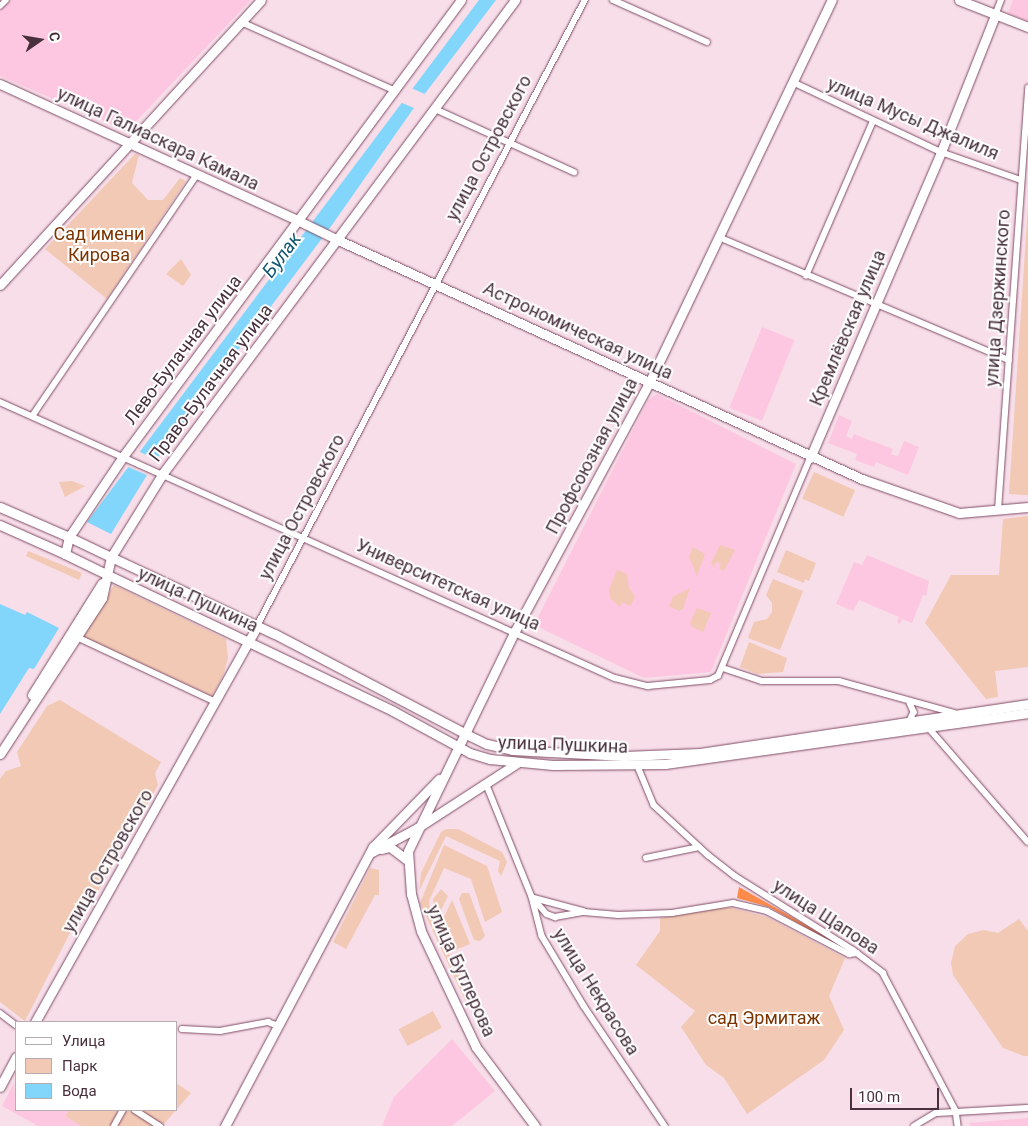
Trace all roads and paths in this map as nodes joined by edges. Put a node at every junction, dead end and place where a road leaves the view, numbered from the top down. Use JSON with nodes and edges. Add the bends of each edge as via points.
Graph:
{"nodes":[{"id":1,"x":6,"y":0,"type":"edge"},
{"id":2,"x":260,"y":0,"type":"edge"},
{"id":3,"x":461,"y":0,"type":"edge"},
{"id":4,"x":515,"y":0,"type":"edge"},
{"id":5,"x":585,"y":0,"type":"edge"},
{"id":6,"x":613,"y":0,"type":"edge"},
{"id":7,"x":832,"y":0,"type":"edge"},
{"id":8,"x":959,"y":0,"type":"edge"},
{"id":9,"x":1001,"y":0,"type":"edge"},
{"id":10,"x":0,"y":6,"type":"edge"},
{"id":11,"x":996,"y":13,"type":"junction"},
{"id":12,"x":241,"y":22,"type":"junction"},
{"id":13,"x":1028,"y":27,"type":"edge"},
{"id":14,"x":706,"y":42,"type":"dead end"},
{"id":15,"x":795,"y":83,"type":"junction"},
{"id":16,"x":0,"y":84,"type":"edge"},
{"id":17,"x":1028,"y":88,"type":"edge"},
{"id":18,"x":394,"y":90,"type":"junction"},
{"id":19,"x":435,"y":108,"type":"junction"},
{"id":20,"x":873,"y":121,"type":"junction"},
{"id":21,"x":510,"y":143,"type":"junction"},
{"id":22,"x":130,"y":144,"type":"junction"},
{"id":23,"x":941,"y":152,"type":"junction"},
{"id":24,"x":574,"y":172,"type":"dead end"},
{"id":25,"x":197,"y":175,"type":"junction"},
{"id":26,"x":1021,"y":180,"type":"junction"},
{"id":27,"x":301,"y":222,"type":"junction"},
{"id":28,"x":719,"y":237,"type":"junction"},
{"id":29,"x":334,"y":238,"type":"junction"},
{"id":30,"x":806,"y":276,"type":"junction"},
{"id":31,"x":1,"y":281,"type":"edge"},
{"id":32,"x":436,"y":285,"type":"junction"},
{"id":33,"x":875,"y":305,"type":"junction"},
{"id":34,"x":1009,"y":360,"type":"junction"},
{"id":35,"x":650,"y":381,"type":"junction"},
{"id":36,"x":0,"y":402,"type":"edge"},
{"id":37,"x":33,"y":416,"type":"junction"},
{"id":38,"x":127,"y":457,"type":"junction"},
{"id":39,"x":810,"y":458,"type":"junction"},
{"id":40,"x":163,"y":473,"type":"junction"},
{"id":41,"x":0,"y":507,"type":"edge"},
{"id":42,"x":1028,"y":507,"type":"edge"},
{"id":43,"x":998,"y":510,"type":"junction"},
{"id":44,"x":0,"y":525,"type":"edge"},
{"id":45,"x":69,"y":537,"type":"junction"},
{"id":46,"x":305,"y":540,"type":"junction"},
{"id":47,"x":65,"y":554,"type":"junction"},
{"id":48,"x":111,"y":557,"type":"junction"},
{"id":49,"x":106,"y":574,"type":"junction"},
{"id":50,"x":257,"y":626,"type":"junction"},
{"id":51,"x":515,"y":631,"type":"junction"},
{"id":52,"x":77,"y":637,"type":"junction"},
{"id":53,"x":249,"y":642,"type":"junction"},
{"id":54,"x":723,"y":668,"type":"junction"},
{"id":55,"x":216,"y":702,"type":"junction"},
{"id":56,"x":910,"y":703,"type":"junction"},
{"id":57,"x":1028,"y":704,"type":"edge"},
{"id":58,"x":1028,"y":713,"type":"edge"},
{"id":59,"x":957,"y":714,"type":"junction"},
{"id":60,"x":910,"y":721,"type":"junction"},
{"id":61,"x":928,"y":727,"type":"junction"},
{"id":62,"x":464,"y":733,"type":"junction"},
{"id":63,"x":0,"y":744,"type":"edge"},
{"id":64,"x":456,"y":747,"type":"junction"},
{"id":65,"x":0,"y":754,"type":"edge"},
{"id":66,"x":517,"y":762,"type":"junction"},
{"id":67,"x":637,"y":764,"type":"junction"},
{"id":68,"x":444,"y":774,"type":"junction"},
{"id":69,"x":486,"y":783,"type":"junction"},
{"id":70,"x":417,"y":828,"type":"junction"},
{"id":71,"x":1028,"y":842,"type":"edge"},
{"id":72,"x":698,"y":847,"type":"junction"},
{"id":73,"x":372,"y":852,"type":"junction"},
{"id":74,"x":646,"y":858,"type":"dead end"},
{"id":75,"x":406,"y":859,"type":"junction"},
{"id":76,"x":532,"y":897,"type":"junction"},
{"id":77,"x":584,"y":912,"type":"junction"},
{"id":78,"x":858,"y":953,"type":"junction"},
{"id":79,"x":0,"y":1013,"type":"edge"},
{"id":80,"x":36,"y":1021,"type":"edge"},
{"id":81,"x":15,"y":1024,"type":"edge"},
{"id":82,"x":276,"y":1025,"type":"junction"},
{"id":83,"x":182,"y":1029,"type":"dead end"},
{"id":84,"x":15,"y":1059,"type":"edge"},
{"id":85,"x":0,"y":1087,"type":"edge"},
{"id":86,"x":1028,"y":1108,"type":"edge"},
{"id":87,"x":122,"y":1111,"type":"edge"},
{"id":88,"x":137,"y":1111,"type":"edge"},
{"id":89,"x":956,"y":1111,"type":"junction"},
{"id":90,"x":114,"y":1126,"type":"edge"},
{"id":91,"x":160,"y":1126,"type":"edge"},
{"id":92,"x":225,"y":1126,"type":"edge"},
{"id":93,"x":535,"y":1126,"type":"edge"},
{"id":94,"x":665,"y":1126,"type":"edge"},
{"id":95,"x":914,"y":1126,"type":"edge"},
{"id":96,"x":958,"y":1126,"type":"edge"}],
"edges":[{"from":1,"to":10,"type":"street"},
{"from":2,"to":12,"type":"main road"},
{"from":3,"to":18,"type":"main road","name":"Лево-Булачная улица"},
{"from":4,"to":19,"type":"main road","name":"Право-Булачная улица"},
{"from":5,"to":21,"type":"street","name":"улица Островского"},
{"from":6,"to":14,"type":"street"},
{"from":7,"to":15,"type":"main road","name":"Профсоюзная улица"},
{"from":8,"to":11,"type":"main road"},
{"from":9,"to":11,"type":"street","name":"Кремлёвская улица"},
{"from":11,"to":13,"type":"main road"},
{"from":11,"to":23,"type":"main road","name":"Кремлёвская улица"},
{"from":12,"to":18,"type":"street"},
{"from":12,"to":22,"type":"main road"},
{"from":15,"to":20,"type":"street","name":"улица Мусы Джалиля"},
{"from":15,"to":28,"type":"main road","name":"Профсоюзная улица"},
{"from":16,"to":22,"type":"main road","name":"улица Галиаскара Камала"},
{"from":17,"to":26,"type":"street","name":"улица Дзержинского"},
{"from":18,"to":27,"type":"main road","name":"Лево-Булачная улица"},
{"from":19,"to":21,"type":"street"},
{"from":19,"to":29,"type":"main road","name":"Право-Булачная улица"},
{"from":20,"to":23,"type":"street","name":"улица Мусы Джалиля"},
{"from":20,"to":30,"type":"street"},
{"from":21,"to":24,"type":"street"},
{"from":21,"to":32,"type":"street","name":"улица Островского"},
{"from":22,"to":25,"type":"main road","name":"улица Галиаскара Камала"},
{"from":22,"to":31,"type":"main road"},
{"from":23,"to":26,"type":"street","name":"улица Мусы Джалиля"},
{"from":23,"to":33,"type":"main road","name":"Кремлёвская улица"},
{"from":25,"to":27,"type":"main road","name":"улица Галиаскара Камала"},
{"from":25,"to":37,"type":"street"},
{"from":26,"to":34,"type":"street","name":"улица Дзержинского"},
{"from":27,"to":29,"type":"main road","name":"улица Галиаскара Камала"},
{"from":27,"to":38,"type":"main road","name":"Лево-Булачная улица"},
{"from":28,"to":30,"type":"street"},
{"from":28,"to":35,"type":"main road","name":"Профсоюзная улица"},
{"from":29,"to":32,"type":"main road","name":"Астрономическая улица"},
{"from":29,"to":40,"type":"main road","name":"Право-Булачная улица"},
{"from":30,"to":33,"type":"street"},
{"from":32,"to":35,"type":"main road","name":"Астрономическая улица"},
{"from":32,"to":46,"type":"street","name":"улица Островского"},
{"from":33,"to":34,"type":"street"},
{"from":33,"to":39,"type":"main road","name":"Кремлёвская улица"},
{"from":34,"to":43,"type":"street","name":"улица Дзержинского"},
{"from":35,"to":39,"type":"main road","name":"Астрономическая улица"},
{"from":35,"to":51,"type":"main road","name":"Профсоюзная улица"},
{"from":36,"to":37,"type":"street","name":"Университетская улица"},
{"from":37,"to":38,"type":"street","name":"Университетская улица"},
{"from":38,"to":40,"type":"street","name":"Университетская улица"},
{"from":38,"to":45,"type":"main road","name":"Лево-Булачная улица"},
{"from":39,"to":43,"type":"main road","name":"Астрономическая улица","via":[[944,510]]},
{"from":39,"to":54,"type":"street","name":"Кремлёвская улица"},
{"from":40,"to":46,"type":"street","name":"Университетская улица"},
{"from":40,"to":48,"type":"main road","name":"Право-Булачная улица"},
{"from":41,"to":45,"type":"main road","name":"улица Пушкина"},
{"from":42,"to":43,"type":"main road","name":"Астрономическая улица"},
{"from":44,"to":47,"type":"main road","name":"улица Пушкина"},
{"from":45,"to":47,"type":"main road","name":"Лево-Булачная улица"},
{"from":45,"to":48,"type":"main road","name":"улица Пушкина"},
{"from":46,"to":50,"type":"street","name":"улица Островского"},
{"from":46,"to":51,"type":"street","name":"Университетская улица"},
{"from":47,"to":49,"type":"main road","name":"улица Пушкина"},
{"from":48,"to":49,"type":"main road","name":"Право-Булачная улица"},
{"from":48,"to":50,"type":"main road","name":"улица Пушкина"},
{"from":49,"to":52,"type":"main road","via":[[102,598]]},
{"from":49,"to":53,"type":"main road","name":"улица Пушкина"},
{"from":49,"to":63,"type":"main road"},
{"from":50,"to":53,"type":"main road","name":"улица Островского"},
{"from":50,"to":62,"type":"main road","name":"улица Пушкина"},
{"from":51,"to":54,"type":"street","name":"Университетская улица","via":[[615,678],[648,686],[710,680]]},
{"from":51,"to":62,"type":"main road","name":"Профсоюзная улица"},
{"from":52,"to":55,"type":"street"},
{"from":52,"to":65,"type":"main road"},
{"from":53,"to":55,"type":"main road","name":"улица Островского"},
{"from":53,"to":64,"type":"main road","name":"улица Пушкина","via":[[393,711]]},
{"from":54,"to":56,"type":"street","via":[[762,681],[838,681]]},
{"from":55,"to":80,"type":"main road","name":"улица Островского"},
{"from":56,"to":59,"type":"street"},
{"from":56,"to":60,"type":"street","via":[[914,712]]},
{"from":57,"to":59,"type":"main road","name":"улица Пушкина"},
{"from":58,"to":61,"type":"main road","name":"улица Пушкина"},
{"from":59,"to":60,"type":"main road","name":"улица Пушкина"},
{"from":60,"to":62,"type":"main road","name":"улица Пушкина","via":[[673,755],[607,756],[512,750],[487,744]]},
{"from":61,"to":67,"type":"main road","name":"улица Пушкина","via":[[694,762]]},
{"from":61,"to":71,"type":"street"},
{"from":62,"to":64,"type":"main road"},
{"from":64,"to":66,"type":"main road","name":"улица Пушкина","via":[[480,757]]},
{"from":64,"to":68,"type":"main road"},
{"from":66,"to":67,"type":"main road","name":"улица Пушкина"},
{"from":66,"to":69,"type":"main road"},
{"from":67,"to":72,"type":"street","name":"улица Щапова","via":[[654,805]]},
{"from":68,"to":70,"type":"main road"},
{"from":68,"to":73,"type":"main road","via":[[393,823]]},
{"from":69,"to":70,"type":"main road"},
{"from":69,"to":76,"type":"street","name":"улица Некрасова"},
{"from":70,"to":73,"type":"main road"},
{"from":70,"to":75,"type":"main road"},
{"from":72,"to":74,"type":"street"},
{"from":72,"to":78,"type":"street","name":"улица Щапова","via":[[735,876]]},
{"from":73,"to":75,"type":"main road","via":[[390,847]]},
{"from":73,"to":82,"type":"main road"},
{"from":75,"to":93,"type":"main road","name":"улица Бутлерова","via":[[421,931],[471,1035]]},
{"from":76,"to":77,"type":"street"},
{"from":76,"to":77,"type":"street","via":[[551,916]]},
{"from":76,"to":94,"type":"street","name":"улица Некрасова","via":[[542,936],[584,1006]]},
{"from":77,"to":78,"type":"street","via":[[618,915],[672,913],[733,903],[767,912],[849,954]]},
{"from":78,"to":89,"type":"street","name":"улица Щапова","via":[[882,973]]},
{"from":79,"to":81,"type":"street"},
{"from":82,"to":83,"type":"street","via":[[268,1022],[220,1031]]},
{"from":82,"to":92,"type":"main road"},
{"from":84,"to":85,"type":"main road"},
{"from":86,"to":89,"type":"street"},
{"from":87,"to":90,"type":"street"},
{"from":88,"to":91,"type":"street"},
{"from":89,"to":95,"type":"street","via":[[936,1113]]},
{"from":89,"to":96,"type":"street","name":"улица Щапова"}]}
